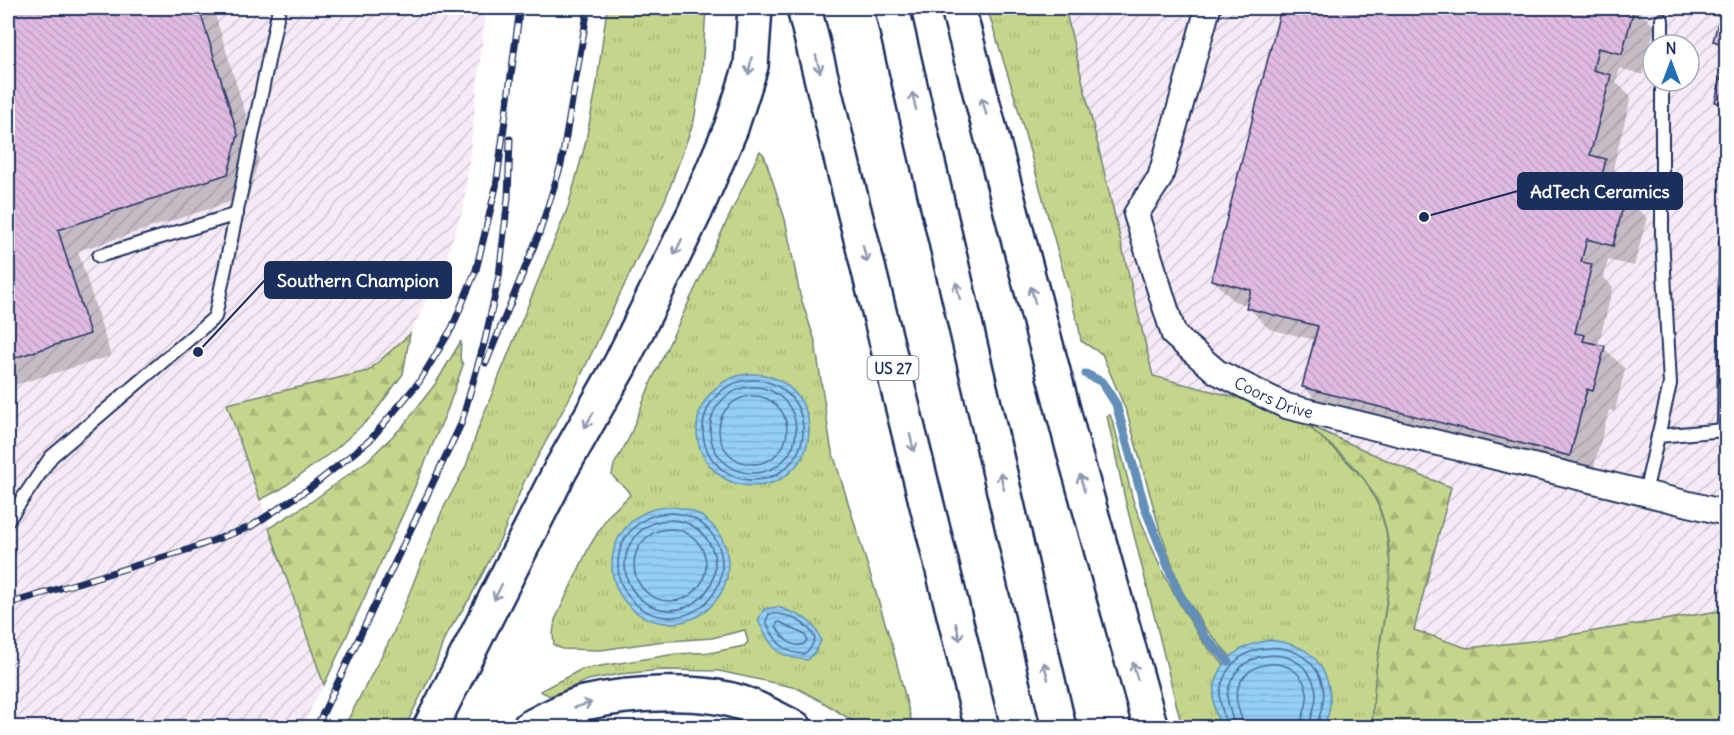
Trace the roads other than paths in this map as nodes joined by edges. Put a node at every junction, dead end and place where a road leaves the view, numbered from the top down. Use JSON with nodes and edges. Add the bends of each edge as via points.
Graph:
{"nodes":[{"id":1,"x":279,"y":8,"type":"edge"},
{"id":2,"x":755,"y":8,"type":"edge"},
{"id":3,"x":804,"y":8,"type":"edge"},
{"id":4,"x":892,"y":8,"type":"edge"},
{"id":5,"x":958,"y":8,"type":"edge"},
{"id":6,"x":1208,"y":8,"type":"edge"},
{"id":7,"x":1662,"y":20,"type":"dead end"},
{"id":8,"x":1662,"y":33,"type":"edge"},
{"id":9,"x":1662,"y":93,"type":"edge"},
{"id":10,"x":237,"y":214,"type":"junction"},
{"id":11,"x":1726,"y":243,"type":"edge"},
{"id":12,"x":99,"y":256,"type":"dead end"},
{"id":13,"x":1725,"y":430,"type":"edge"},
{"id":14,"x":1658,"y":436,"type":"junction"},
{"id":15,"x":1645,"y":493,"type":"junction"},
{"id":16,"x":1726,"y":513,"type":"edge"},
{"id":17,"x":8,"y":520,"type":"edge"},
{"id":18,"x":430,"y":728,"type":"edge"},
{"id":19,"x":530,"y":728,"type":"edge"},
{"id":20,"x":795,"y":728,"type":"edge"},
{"id":21,"x":982,"y":728,"type":"edge"},
{"id":22,"x":1059,"y":728,"type":"edge"},
{"id":23,"x":1151,"y":728,"type":"edge"}],
"edges":[{"from":1,"to":10,"type":"lane"},
{"from":2,"to":18,"type":"highway","one_way":true,"via":[[751,66],[731,128],[695,212],[620,365],[550,490]]},
{"from":3,"to":21,"type":"highway","number":"US 27","one_way":true},
{"from":22,"to":4,"type":"highway","one_way":true},
{"from":23,"to":5,"type":"highway","one_way":true,"via":[[1076,460]]},
{"from":6,"to":15,"type":"street","name":"Coors Drive","via":[[1160,178],[1136,214],[1174,335],[1217,372],[1286,406]]},
{"from":7,"to":8,"type":"lane"},
{"from":9,"to":14,"type":"lane","via":[[1662,235],[1670,384]]},
{"from":10,"to":12,"type":"lane"},
{"from":10,"to":17,"type":"lane","via":[[215,317],[51,457]]},
{"from":11,"to":13,"type":"lane"},
{"from":13,"to":14,"type":"lane"},
{"from":14,"to":15,"type":"lane"},
{"from":15,"to":16,"type":"street","name":"Coors Drive"},
{"from":19,"to":20,"type":"highway","one_way":true,"via":[[582,704],[676,694],[710,695],[744,704]]}]}
